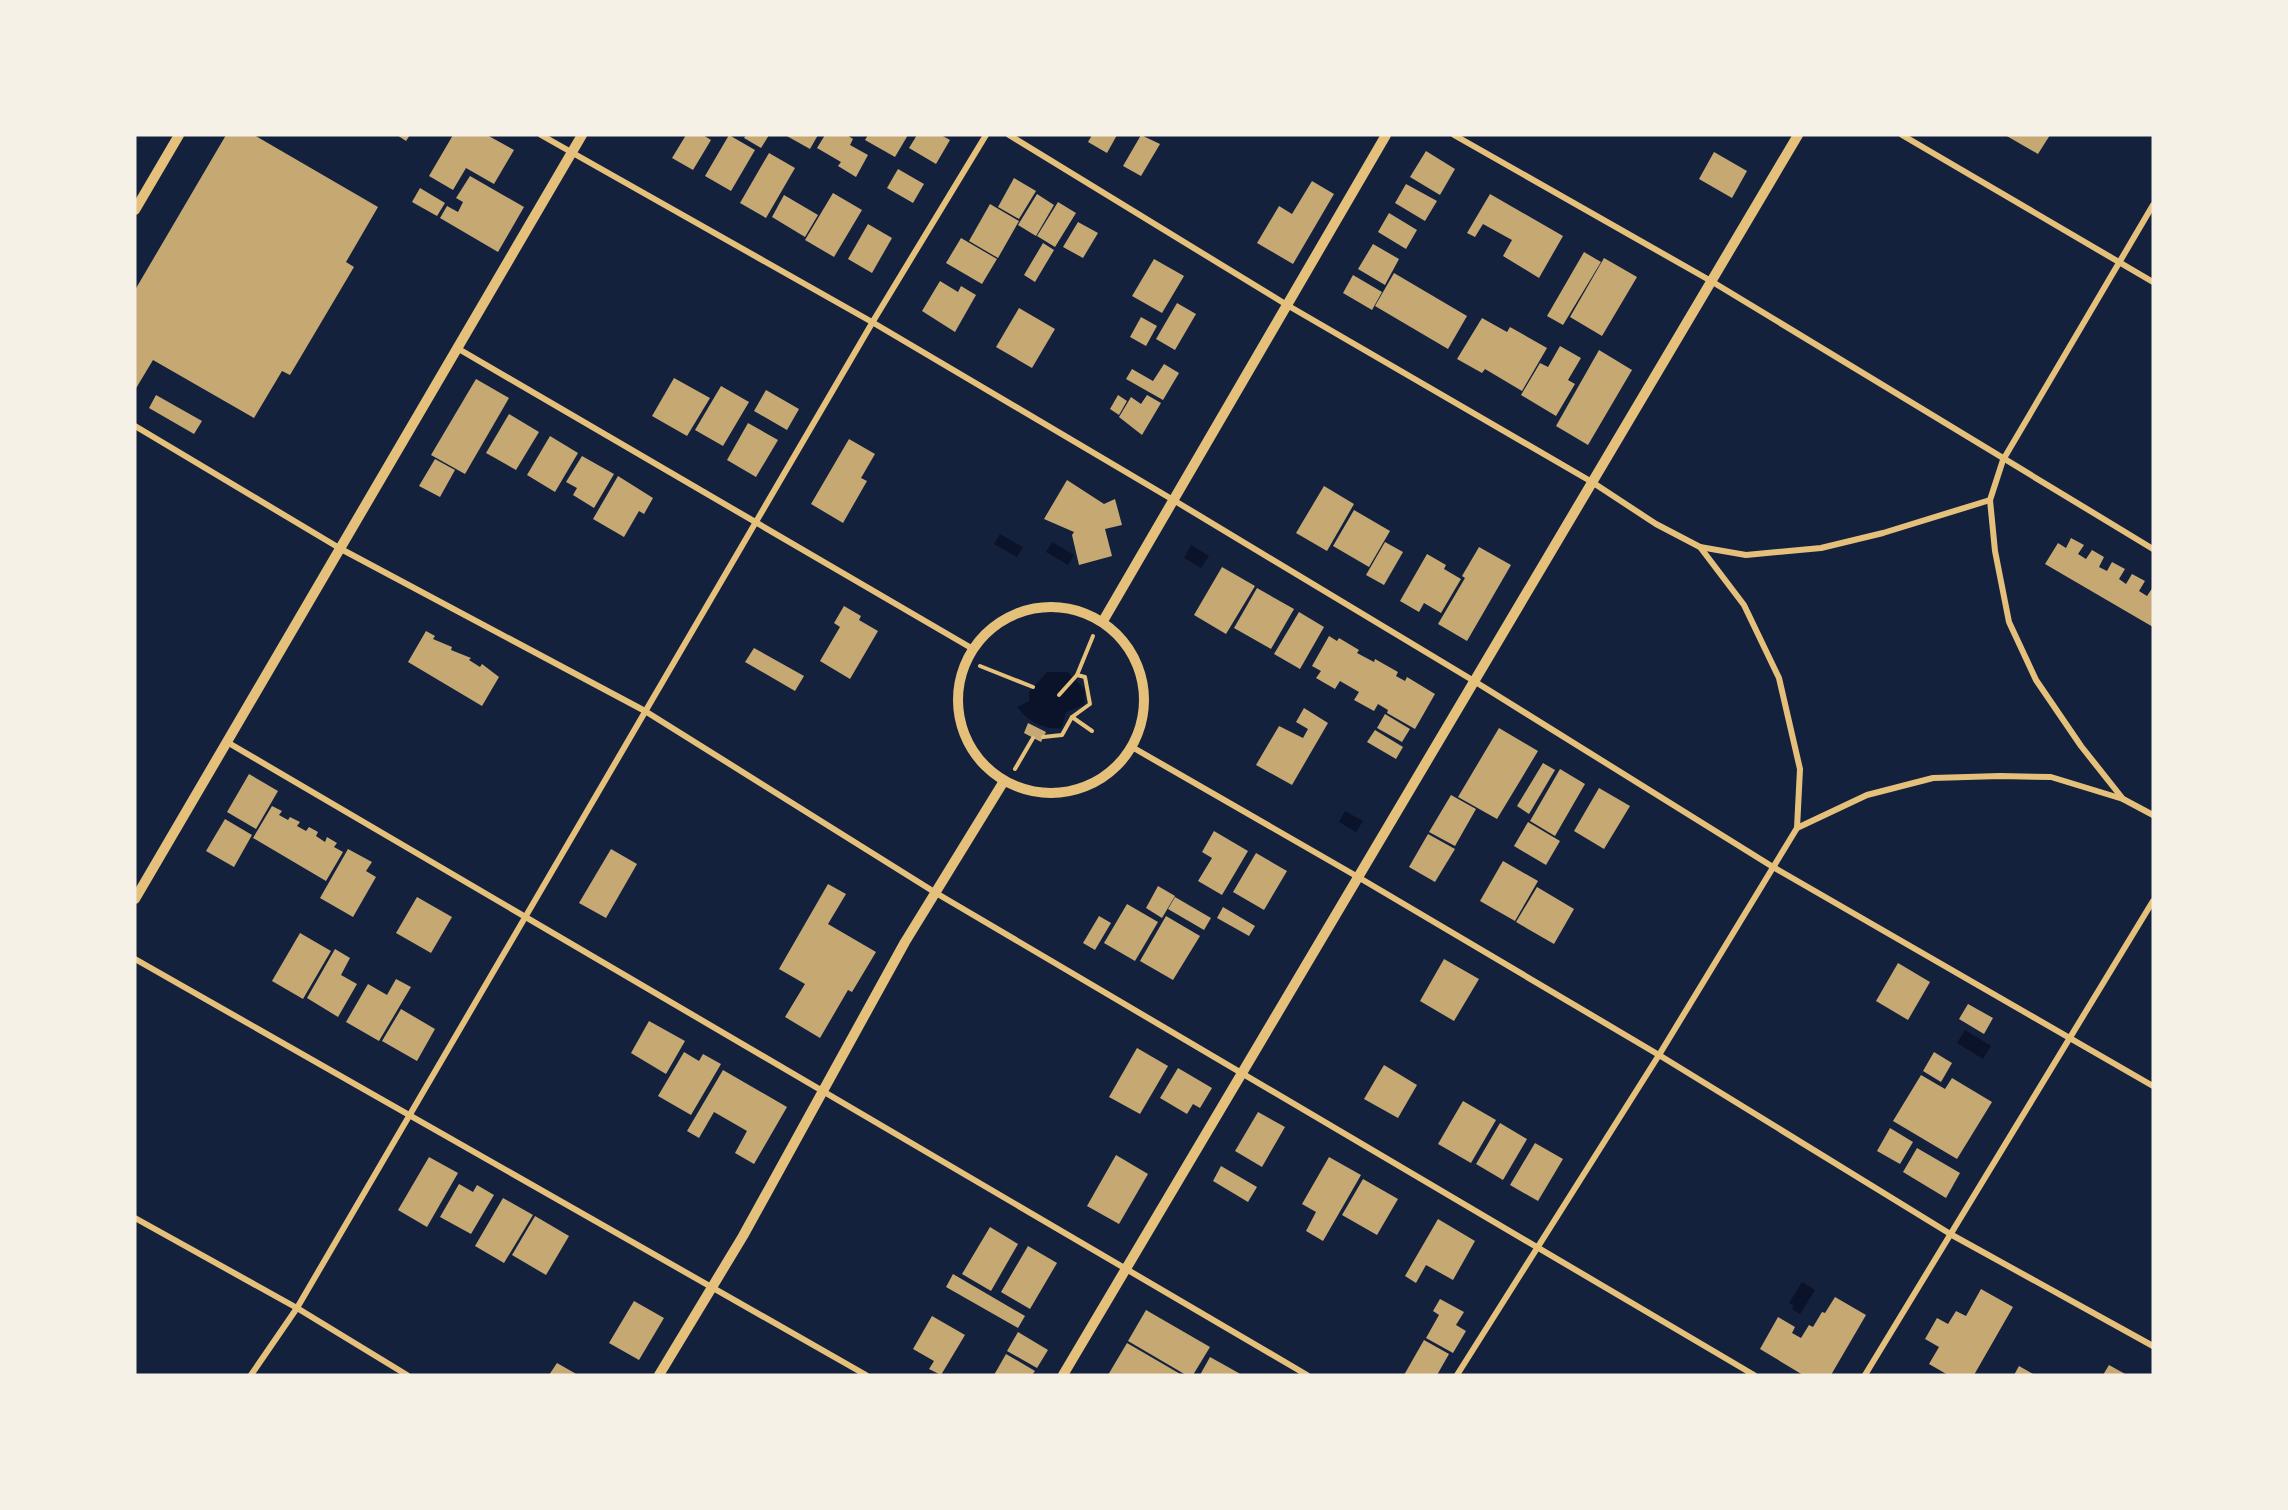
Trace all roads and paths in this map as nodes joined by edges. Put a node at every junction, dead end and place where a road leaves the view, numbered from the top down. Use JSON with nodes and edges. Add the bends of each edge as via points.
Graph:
{"nodes":[{"id":1,"x":179,"y":135,"type":"edge"},
{"id":2,"x":541,"y":135,"type":"edge"},
{"id":3,"x":582,"y":135,"type":"edge"},
{"id":4,"x":986,"y":135,"type":"edge"},
{"id":5,"x":1009,"y":135,"type":"edge"},
{"id":6,"x":1386,"y":135,"type":"edge"},
{"id":7,"x":1454,"y":135,"type":"edge"},
{"id":8,"x":1798,"y":135,"type":"edge"},
{"id":9,"x":1902,"y":135,"type":"edge"},
{"id":10,"x":571,"y":153,"type":"junction"},
{"id":11,"x":2153,"y":205,"type":"edge"},
{"id":12,"x":135,"y":210,"type":"edge"},
{"id":13,"x":2119,"y":262,"type":"junction"},
{"id":14,"x":1711,"y":281,"type":"junction"},
{"id":15,"x":2153,"y":282,"type":"edge"},
{"id":16,"x":1287,"y":305,"type":"junction"},
{"id":17,"x":872,"y":322,"type":"junction"},
{"id":18,"x":457,"y":348,"type":"junction"},
{"id":19,"x":135,"y":426,"type":"edge"},
{"id":20,"x":2003,"y":460,"type":"junction"},
{"id":21,"x":1592,"y":482,"type":"junction"},
{"id":22,"x":1990,"y":500,"type":"junction"},
{"id":23,"x":1175,"y":501,"type":"junction"},
{"id":24,"x":756,"y":522,"type":"junction"},
{"id":25,"x":1700,"y":547,"type":"junction"},
{"id":26,"x":341,"y":549,"type":"junction"},
{"id":27,"x":2153,"y":549,"type":"edge"},
{"id":28,"x":1103,"y":621,"type":"junction"},
{"id":29,"x":1093,"y":636,"type":"dead end"},
{"id":30,"x":973,"y":649,"type":"junction"},
{"id":31,"x":980,"y":666,"type":"dead end"},
{"id":32,"x":1077,"y":675,"type":"junction"},
{"id":33,"x":1474,"y":681,"type":"junction"},
{"id":34,"x":1033,"y":687,"type":"dead end"},
{"id":35,"x":1059,"y":695,"type":"dead end"},
{"id":36,"x":645,"y":711,"type":"junction"},
{"id":37,"x":1072,"y":717,"type":"junction"},
{"id":38,"x":1092,"y":731,"type":"dead end"},
{"id":39,"x":1043,"y":737,"type":"dead end"},
{"id":40,"x":1033,"y":738,"type":"dead end"},
{"id":41,"x":227,"y":742,"type":"junction"},
{"id":42,"x":1132,"y":747,"type":"junction"},
{"id":43,"x":1015,"y":769,"type":"dead end"},
{"id":44,"x":1004,"y":781,"type":"junction"},
{"id":45,"x":2123,"y":800,"type":"junction"},
{"id":46,"x":2153,"y":815,"type":"edge"},
{"id":47,"x":1797,"y":828,"type":"junction"},
{"id":48,"x":1773,"y":867,"type":"junction"},
{"id":49,"x":1358,"y":877,"type":"junction"},
{"id":50,"x":936,"y":893,"type":"junction"},
{"id":51,"x":135,"y":899,"type":"edge"},
{"id":52,"x":2153,"y":901,"type":"edge"},
{"id":53,"x":526,"y":916,"type":"junction"},
{"id":54,"x":135,"y":959,"type":"edge"},
{"id":55,"x":2070,"y":1037,"type":"junction"},
{"id":56,"x":1659,"y":1055,"type":"junction"},
{"id":57,"x":1242,"y":1073,"type":"junction"},
{"id":58,"x":2153,"y":1086,"type":"edge"},
{"id":59,"x":823,"y":1091,"type":"junction"},
{"id":60,"x":410,"y":1114,"type":"junction"},
{"id":61,"x":135,"y":1218,"type":"edge"},
{"id":62,"x":1952,"y":1235,"type":"junction"},
{"id":63,"x":1536,"y":1248,"type":"junction"},
{"id":64,"x":1126,"y":1268,"type":"junction"},
{"id":65,"x":712,"y":1285,"type":"junction"},
{"id":66,"x":297,"y":1308,"type":"junction"},
{"id":67,"x":2153,"y":1346,"type":"edge"},
{"id":68,"x":251,"y":1375,"type":"edge"},
{"id":69,"x":407,"y":1375,"type":"edge"},
{"id":70,"x":659,"y":1375,"type":"edge"},
{"id":71,"x":866,"y":1375,"type":"edge"},
{"id":72,"x":1062,"y":1375,"type":"edge"},
{"id":73,"x":1307,"y":1375,"type":"edge"},
{"id":74,"x":1457,"y":1375,"type":"edge"},
{"id":75,"x":1754,"y":1375,"type":"edge"},
{"id":76,"x":1865,"y":1375,"type":"edge"}],
"edges":[{"from":1,"to":12,"type":"street"},
{"from":2,"to":10,"type":"street"},
{"from":3,"to":10,"type":"street"},
{"from":4,"to":17,"type":"street"},
{"from":5,"to":16,"type":"street"},
{"from":6,"to":16,"type":"street"},
{"from":7,"to":14,"type":"street"},
{"from":8,"to":14,"type":"street"},
{"from":9,"to":13,"type":"street"},
{"from":10,"to":17,"type":"street"},
{"from":10,"to":18,"type":"street"},
{"from":11,"to":13,"type":"street"},
{"from":13,"to":15,"type":"street"},
{"from":13,"to":20,"type":"street"},
{"from":14,"to":20,"type":"street"},
{"from":14,"to":21,"type":"street"},
{"from":16,"to":21,"type":"street"},
{"from":16,"to":23,"type":"street"},
{"from":17,"to":23,"type":"street"},
{"from":17,"to":24,"type":"street"},
{"from":18,"to":24,"type":"street"},
{"from":18,"to":26,"type":"street"},
{"from":19,"to":26,"type":"street"},
{"from":20,"to":22,"type":"street"},
{"from":20,"to":27,"type":"street"},
{"from":21,"to":25,"type":"street"},
{"from":21,"to":33,"type":"street"},
{"from":22,"to":25,"type":"street","via":[[1821,548],[1746,555]]},
{"from":22,"to":45,"type":"street","via":[[2009,622],[2036,680]]},
{"from":23,"to":28,"type":"street"},
{"from":23,"to":33,"type":"street"},
{"from":24,"to":30,"type":"street"},
{"from":24,"to":36,"type":"street"},
{"from":25,"to":47,"type":"street","via":[[1744,605],[1779,678],[1800,769]]},
{"from":26,"to":36,"type":"street"},
{"from":26,"to":41,"type":"street"},
{"from":28,"to":30,"type":"street","via":[[1076,609],[1047,606],[1018,612],[993,627]]},
{"from":28,"to":42,"type":"street","via":[[1124,640],[1139,664],[1145,692],[1143,720]]},
{"from":29,"to":32,"type":"path"},
{"from":30,"to":44,"type":"street","via":[[960,676],[958,706],[964,736],[981,762]]},
{"from":31,"to":34,"type":"path"},
{"from":32,"to":35,"type":"path"},
{"from":32,"to":37,"type":"path","via":[[1085,677],[1090,704]]},
{"from":33,"to":48,"type":"street"},
{"from":33,"to":49,"type":"street"},
{"from":36,"to":50,"type":"street"},
{"from":36,"to":53,"type":"street"},
{"from":37,"to":38,"type":"path"},
{"from":37,"to":39,"type":"path","via":[[1062,735]]},
{"from":40,"to":43,"type":"path"},
{"from":41,"to":51,"type":"street"},
{"from":41,"to":53,"type":"street"},
{"from":42,"to":44,"type":"street","via":[[1114,770],[1089,785],[1060,793],[1031,791]]},
{"from":42,"to":49,"type":"street"},
{"from":44,"to":50,"type":"street"},
{"from":45,"to":46,"type":"street"},
{"from":45,"to":47,"type":"street","via":[[2051,777],[1933,778],[1867,795]]},
{"from":47,"to":48,"type":"street"},
{"from":48,"to":55,"type":"street"},
{"from":48,"to":56,"type":"street"},
{"from":49,"to":56,"type":"street"},
{"from":49,"to":57,"type":"street"},
{"from":50,"to":57,"type":"street"},
{"from":50,"to":59,"type":"street"},
{"from":52,"to":55,"type":"street"},
{"from":53,"to":59,"type":"street"},
{"from":53,"to":60,"type":"street"},
{"from":54,"to":60,"type":"street"},
{"from":55,"to":58,"type":"street"},
{"from":55,"to":62,"type":"street"},
{"from":56,"to":62,"type":"street"},
{"from":56,"to":63,"type":"street"},
{"from":57,"to":63,"type":"street"},
{"from":57,"to":64,"type":"street"},
{"from":59,"to":64,"type":"street"},
{"from":59,"to":65,"type":"street"},
{"from":60,"to":65,"type":"street"},
{"from":60,"to":66,"type":"street"},
{"from":61,"to":66,"type":"street"},
{"from":62,"to":67,"type":"street"},
{"from":62,"to":76,"type":"street"},
{"from":63,"to":74,"type":"street"},
{"from":63,"to":75,"type":"street"},
{"from":64,"to":72,"type":"street"},
{"from":64,"to":73,"type":"street"},
{"from":65,"to":70,"type":"street"},
{"from":65,"to":71,"type":"street"},
{"from":66,"to":68,"type":"street"},
{"from":66,"to":69,"type":"street"}]}
